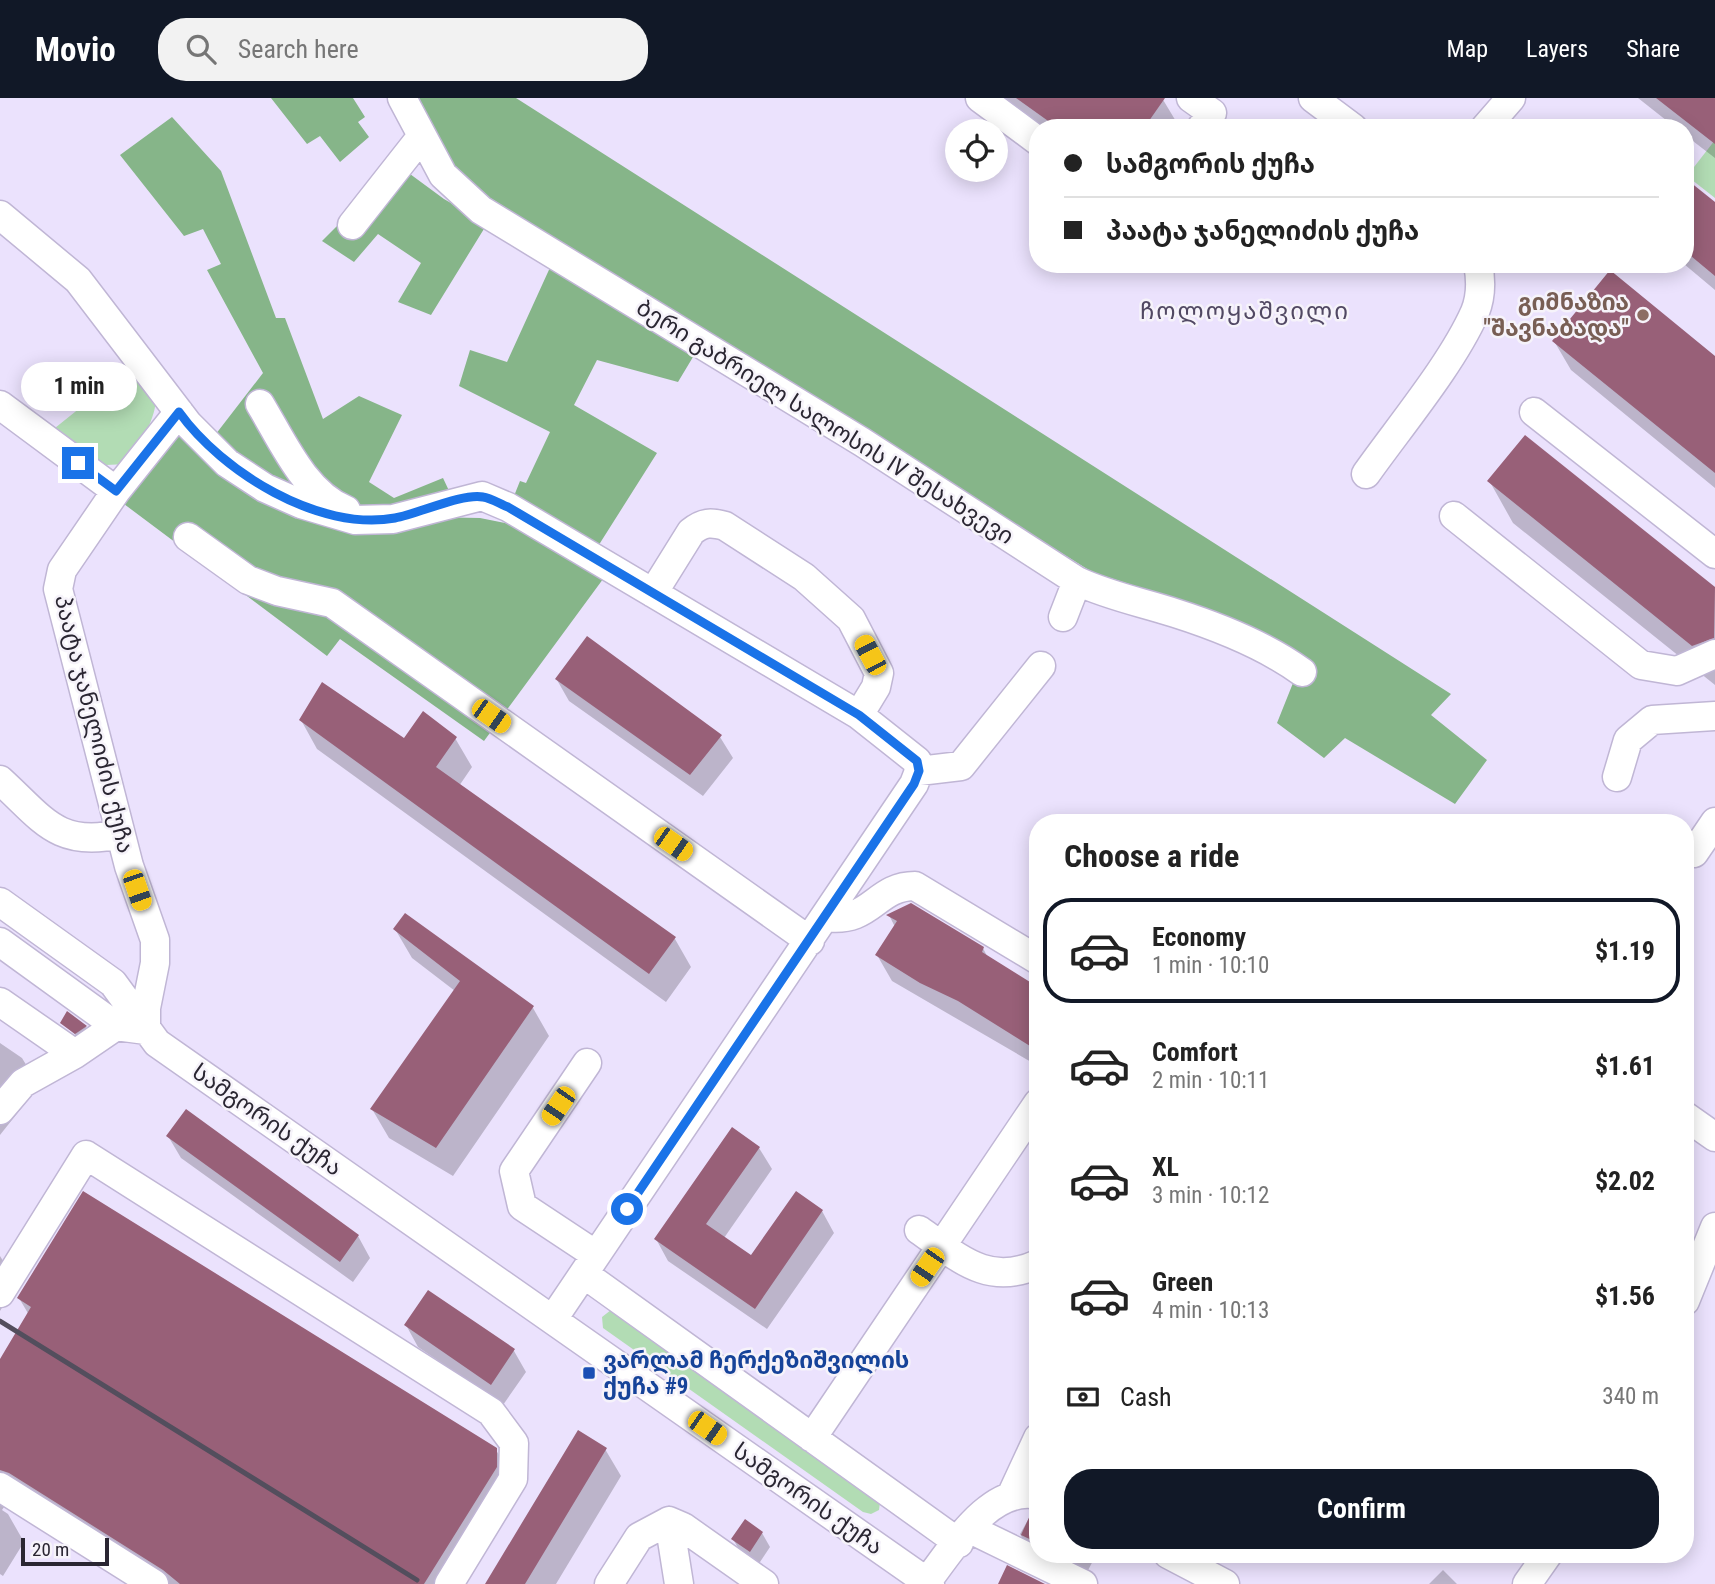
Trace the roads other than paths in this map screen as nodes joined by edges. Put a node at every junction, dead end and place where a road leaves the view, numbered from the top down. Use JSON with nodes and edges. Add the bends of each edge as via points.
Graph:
{"nodes":[{"id":1,"x":402,"y":98,"type":"edge"},
{"id":2,"x":981,"y":98,"type":"edge"},
{"id":3,"x":1313,"y":98,"type":"edge"},
{"id":4,"x":1511,"y":98,"type":"edge"},
{"id":5,"x":1341,"y":119,"type":"edge"},
{"id":6,"x":1493,"y":119,"type":"edge"},
{"id":7,"x":1029,"y":134,"type":"edge"},
{"id":8,"x":422,"y":135,"type":"junction"},
{"id":9,"x":0,"y":215,"type":"edge"},
{"id":10,"x":352,"y":225,"type":"dead end"},
{"id":11,"x":1480,"y":273,"type":"edge"},
{"id":12,"x":260,"y":404,"type":"dead end"},
{"id":13,"x":0,"y":405,"type":"edge"},
{"id":14,"x":179,"y":412,"type":"junction"},
{"id":15,"x":1534,"y":412,"type":"dead end"},
{"id":16,"x":1366,"y":474,"type":"dead end"},
{"id":17,"x":116,"y":491,"type":"junction"},
{"id":18,"x":1454,"y":516,"type":"dead end"},
{"id":19,"x":371,"y":520,"type":"junction"},
{"id":20,"x":188,"y":537,"type":"dead end"},
{"id":21,"x":1715,"y":554,"type":"edge"},
{"id":22,"x":1077,"y":581,"type":"junction"},
{"id":23,"x":653,"y":593,"type":"junction"},
{"id":24,"x":1063,"y":617,"type":"dead end"},
{"id":25,"x":1715,"y":654,"type":"edge"},
{"id":26,"x":1041,"y":666,"type":"dead end"},
{"id":27,"x":1302,"y":672,"type":"dead end"},
{"id":28,"x":859,"y":715,"type":"junction"},
{"id":29,"x":1715,"y":716,"type":"edge"},
{"id":30,"x":919,"y":771,"type":"junction"},
{"id":31,"x":1617,"y":777,"type":"dead end"},
{"id":32,"x":0,"y":780,"type":"edge"},
{"id":33,"x":1715,"y":822,"type":"edge"},
{"id":34,"x":120,"y":834,"type":"junction"},
{"id":35,"x":1694,"y":853,"type":"dead end"},
{"id":36,"x":0,"y":902,"type":"edge"},
{"id":37,"x":825,"y":917,"type":"junction"},
{"id":38,"x":810,"y":941,"type":"junction"},
{"id":39,"x":0,"y":942,"type":"edge"},
{"id":40,"x":1029,"y":955,"type":"edge"},
{"id":41,"x":0,"y":1002,"type":"edge"},
{"id":42,"x":116,"y":1026,"type":"junction"},
{"id":43,"x":146,"y":1030,"type":"junction"},
{"id":44,"x":75,"y":1054,"type":"junction"},
{"id":45,"x":587,"y":1063,"type":"dead end"},
{"id":46,"x":0,"y":1110,"type":"edge"},
{"id":47,"x":1029,"y":1115,"type":"edge"},
{"id":48,"x":1694,"y":1122,"type":"edge"},
{"id":49,"x":1715,"y":1137,"type":"edge"},
{"id":50,"x":1715,"y":1227,"type":"edge"},
{"id":51,"x":930,"y":1238,"type":"junction"},
{"id":52,"x":590,"y":1265,"type":"junction"},
{"id":53,"x":1029,"y":1268,"type":"edge"},
{"id":54,"x":1694,"y":1279,"type":"edge"},
{"id":55,"x":0,"y":1293,"type":"edge"},
{"id":56,"x":553,"y":1320,"type":"junction"},
{"id":57,"x":812,"y":1438,"type":"junction"},
{"id":58,"x":1029,"y":1477,"type":"edge"},
{"id":59,"x":0,"y":1487,"type":"edge"},
{"id":60,"x":1025,"y":1494,"type":"edge"},
{"id":61,"x":668,"y":1521,"type":"junction"},
{"id":62,"x":964,"y":1536,"type":"junction"},
{"id":63,"x":1029,"y":1562,"type":"edge"},
{"id":64,"x":1031,"y":1563,"type":"edge"},
{"id":65,"x":1185,"y":1563,"type":"edge"},
{"id":66,"x":927,"y":1583,"type":"edge"},
{"id":67,"x":154,"y":1584,"type":"edge"},
{"id":68,"x":449,"y":1584,"type":"edge"},
{"id":69,"x":608,"y":1584,"type":"edge"},
{"id":70,"x":679,"y":1584,"type":"edge"},
{"id":71,"x":764,"y":1584,"type":"edge"},
{"id":72,"x":1083,"y":1584,"type":"edge"},
{"id":73,"x":1225,"y":1584,"type":"edge"}],
"edges":[{"from":1,"to":8,"type":"street","name":"ბერი გაბრიელ სალოსის IV შესახვევი"},
{"from":2,"to":7,"type":"street"},
{"from":3,"to":5,"type":"street"},
{"from":4,"to":6,"type":"street"},
{"from":8,"to":10,"type":"street"},
{"from":8,"to":22,"type":"street","name":"ბერი გაბრიელ სალოსის IV შესახვევი","via":[[443,176],[481,210],[862,442]]},
{"from":9,"to":14,"type":"street","via":[[78,280]]},
{"from":11,"to":16,"type":"street","via":[[1476,310],[1457,344]]},
{"from":12,"to":19,"type":"street","via":[[301,473],[338,506]]},
{"from":13,"to":17,"type":"street"},
{"from":14,"to":17,"type":"street","name":"პაატა ჯანელიძის ქუჩა"},
{"from":14,"to":19,"type":"street","via":[[227,463],[265,488],[301,504],[355,520]]},
{"from":15,"to":21,"type":"street"},
{"from":17,"to":34,"type":"street","name":"პაატა ჯანელიძის ქუჩა","via":[[62,570],[58,589]]},
{"from":18,"to":25,"type":"street","via":[[1641,665],[1676,671]]},
{"from":19,"to":23,"type":"street","via":[[393,519],[482,496]]},
{"from":20,"to":38,"type":"street","via":[[248,580],[332,603]]},
{"from":22,"to":24,"type":"street"},
{"from":22,"to":27,"type":"street","name":"ბერი გაბრიელ სალოსის IV შესახვევი","via":[[1274,652]]},
{"from":23,"to":28,"type":"street"},
{"from":23,"to":28,"type":"street","via":[[691,532],[700,524],[725,526],[804,577],[851,619],[880,673]]},
{"from":26,"to":30,"type":"street","via":[[961,765]]},
{"from":28,"to":30,"type":"street","via":[[917,761]]},
{"from":29,"to":31,"type":"street","via":[[1652,720],[1628,740]]},
{"from":30,"to":37,"type":"street"},
{"from":32,"to":34,"type":"street","via":[[54,829],[72,838]]},
{"from":33,"to":35,"type":"street"},
{"from":34,"to":43,"type":"street","name":"პაატა ჯანელიძის ქუჩა","via":[[155,940]]},
{"from":36,"to":43,"type":"street","name":"სამგორის ქუჩა","via":[[113,983]]},
{"from":37,"to":38,"type":"street"},
{"from":37,"to":40,"type":"street","via":[[852,918],[892,890],[915,886]]},
{"from":38,"to":52,"type":"street"},
{"from":39,"to":42,"type":"street"},
{"from":41,"to":44,"type":"street"},
{"from":42,"to":43,"type":"street"},
{"from":42,"to":44,"type":"street"},
{"from":43,"to":56,"type":"street","name":"სამგორის ქუჩა","via":[[157,1044]]},
{"from":44,"to":46,"type":"street","via":[[23,1083]]},
{"from":45,"to":52,"type":"street","via":[[514,1171],[522,1206]]},
{"from":47,"to":51,"type":"street"},
{"from":48,"to":49,"type":"street"},
{"from":50,"to":54,"type":"street"},
{"from":51,"to":53,"type":"street","via":[[972,1266],[1016,1274]]},
{"from":51,"to":57,"type":"street"},
{"from":52,"to":56,"type":"street"},
{"from":52,"to":57,"type":"street"},
{"from":55,"to":68,"type":"street","via":[[86,1155],[491,1412],[514,1443],[513,1479]]},
{"from":56,"to":66,"type":"street","name":"სამგორის ქუჩა"},
{"from":57,"to":62,"type":"street"},
{"from":58,"to":60,"type":"street"},
{"from":59,"to":67,"type":"street"},
{"from":60,"to":62,"type":"street","via":[[990,1505]]},
{"from":61,"to":69,"type":"street","via":[[639,1537]]},
{"from":61,"to":70,"type":"street"},
{"from":61,"to":71,"type":"street"},
{"from":62,"to":63,"type":"street"},
{"from":62,"to":66,"type":"street"},
{"from":64,"to":72,"type":"street"},
{"from":65,"to":73,"type":"street"}]}
